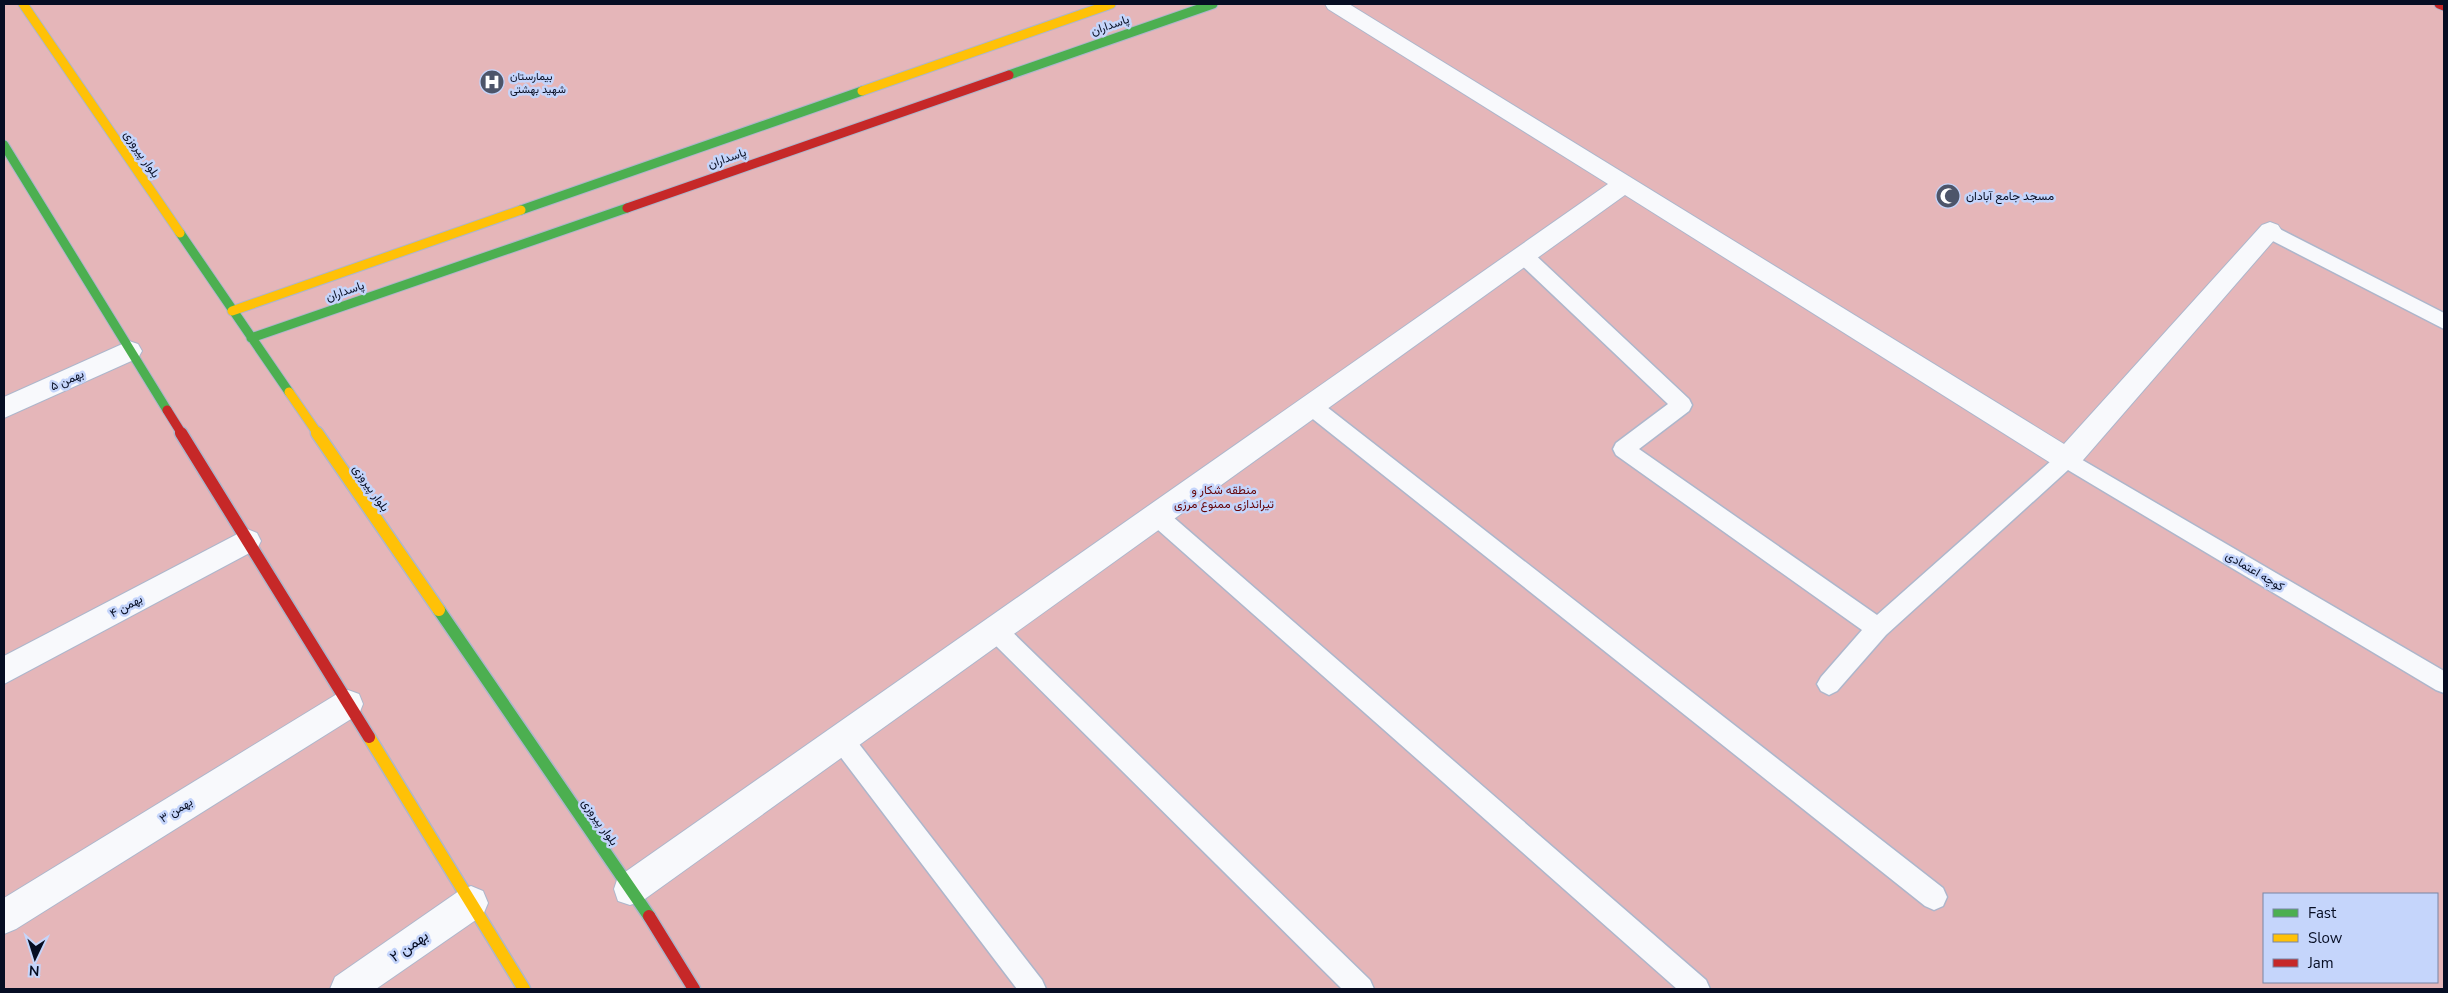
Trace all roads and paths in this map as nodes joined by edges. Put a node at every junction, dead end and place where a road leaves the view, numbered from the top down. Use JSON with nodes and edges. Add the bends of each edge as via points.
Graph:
{"nodes":[{"id":1,"x":23,"y":4,"type":"edge"},
{"id":2,"x":1111,"y":4,"type":"edge"},
{"id":3,"x":1213,"y":4,"type":"edge"},
{"id":4,"x":1335,"y":4,"type":"edge"},
{"id":5,"x":2439,"y":4,"type":"edge"},
{"id":6,"x":2444,"y":6,"type":"edge"},
{"id":7,"x":4,"y":145,"type":"edge"},
{"id":8,"x":1626,"y":183,"type":"junction"},
{"id":9,"x":2270,"y":231,"type":"joint"},
{"id":10,"x":1523,"y":255,"type":"junction"},
{"id":11,"x":232,"y":311,"type":"junction"},
{"id":12,"x":2444,"y":322,"type":"edge"},
{"id":13,"x":251,"y":338,"type":"junction"},
{"id":14,"x":129,"y":351,"type":"junction"},
{"id":15,"x":1311,"y":406,"type":"junction"},
{"id":16,"x":4,"y":408,"type":"edge"},
{"id":17,"x":2067,"y":459,"type":"junction"},
{"id":18,"x":1157,"y":516,"type":"junction"},
{"id":19,"x":247,"y":541,"type":"junction"},
{"id":20,"x":1878,"y":628,"type":"junction"},
{"id":21,"x":995,"y":630,"type":"junction"},
{"id":22,"x":4,"y":671,"type":"edge"},
{"id":23,"x":2444,"y":683,"type":"edge"},
{"id":24,"x":1829,"y":684,"type":"dead end"},
{"id":25,"x":348,"y":704,"type":"junction"},
{"id":26,"x":841,"y":739,"type":"junction"},
{"id":27,"x":630,"y":889,"type":"junction"},
{"id":28,"x":1934,"y":897,"type":"dead end"},
{"id":29,"x":471,"y":903,"type":"junction"},
{"id":30,"x":4,"y":917,"type":"edge"},
{"id":31,"x":347,"y":989,"type":"edge"},
{"id":32,"x":524,"y":989,"type":"edge"},
{"id":33,"x":694,"y":989,"type":"edge"},
{"id":34,"x":1033,"y":989,"type":"edge"},
{"id":35,"x":1361,"y":989,"type":"edge"},
{"id":36,"x":1696,"y":989,"type":"edge"}],
"edges":[{"from":1,"to":11,"type":"main road","name":"بلوار پیروزی"},
{"from":2,"to":11,"type":"main road","name":"پاسداران"},
{"from":3,"to":13,"type":"main road","name":"پاسداران"},
{"from":4,"to":8,"type":"street"},
{"from":5,"to":6,"type":"main road"},
{"from":7,"to":14,"type":"main road"},
{"from":8,"to":10,"type":"street"},
{"from":8,"to":17,"type":"street"},
{"from":9,"to":12,"type":"lane"},
{"from":9,"to":17,"type":"street"},
{"from":10,"to":15,"type":"street"},
{"from":10,"to":20,"type":"lane","via":[[1682,405],[1623,450]]},
{"from":11,"to":13,"type":"main road","name":"بلوار پیروزی"},
{"from":13,"to":27,"type":"main road","name":"بلوار پیروزی"},
{"from":14,"to":16,"type":"street","name":"بهمن ۵"},
{"from":14,"to":19,"type":"main road"},
{"from":15,"to":18,"type":"street"},
{"from":15,"to":28,"type":"lane"},
{"from":17,"to":20,"type":"lane"},
{"from":17,"to":23,"type":"lane","name":"کوچه اعتمادی"},
{"from":18,"to":21,"type":"street"},
{"from":18,"to":36,"type":"lane"},
{"from":19,"to":22,"type":"street","name":"بهمن ۴"},
{"from":19,"to":25,"type":"main road"},
{"from":20,"to":24,"type":"lane"},
{"from":21,"to":26,"type":"street"},
{"from":21,"to":35,"type":"lane"},
{"from":25,"to":29,"type":"main road"},
{"from":25,"to":30,"type":"street","name":"بهمن ۳"},
{"from":26,"to":27,"type":"street"},
{"from":26,"to":34,"type":"lane"},
{"from":27,"to":33,"type":"main road","name":"بلوار پیروزی"},
{"from":29,"to":31,"type":"street","name":"بهمن ۲"},
{"from":29,"to":32,"type":"main road"}]}
